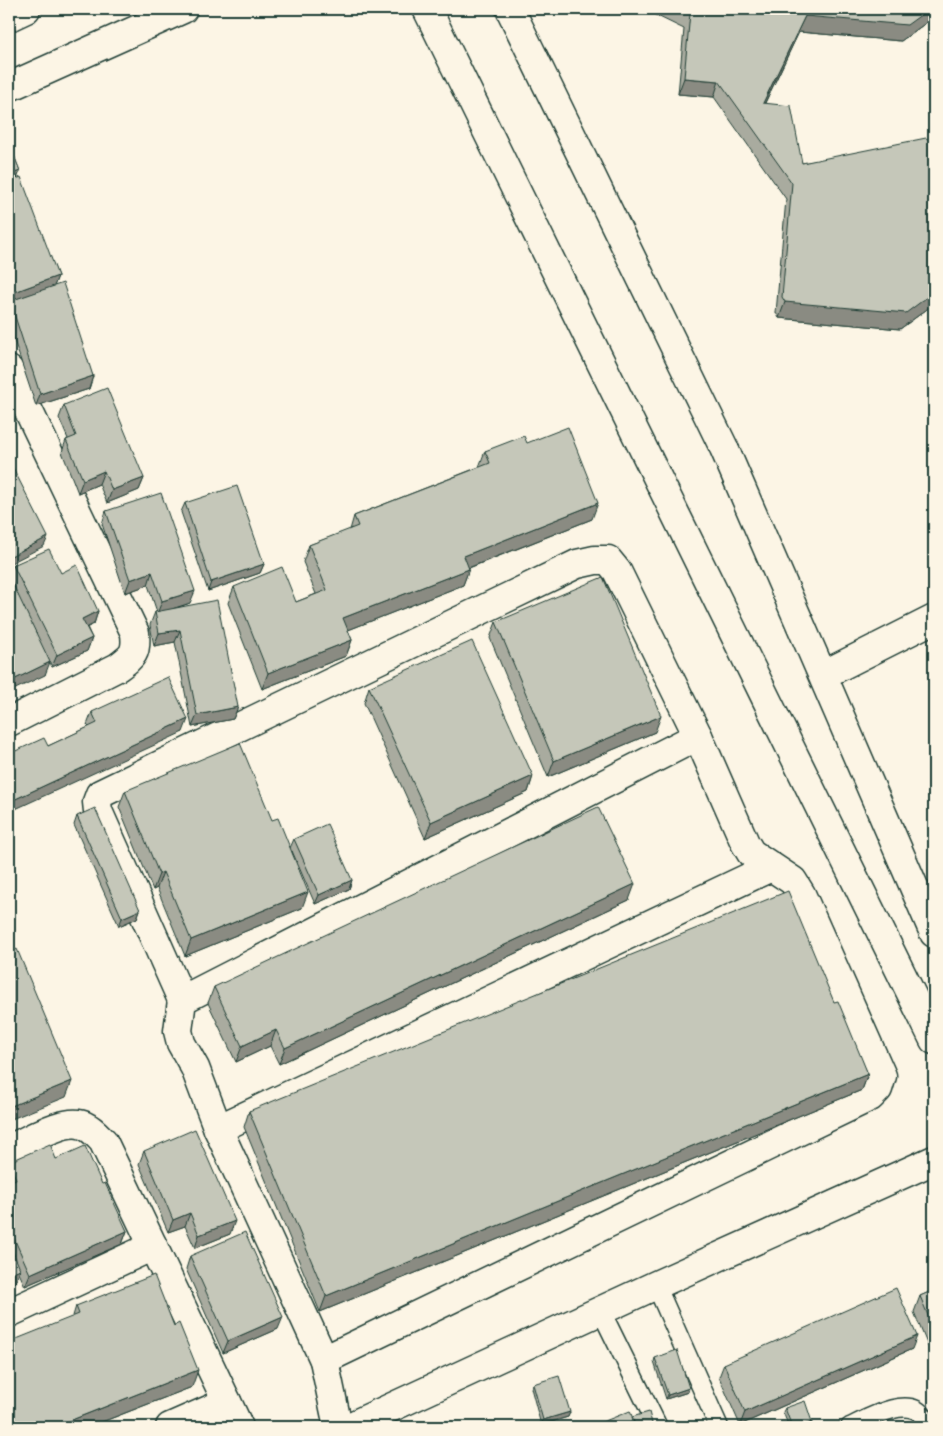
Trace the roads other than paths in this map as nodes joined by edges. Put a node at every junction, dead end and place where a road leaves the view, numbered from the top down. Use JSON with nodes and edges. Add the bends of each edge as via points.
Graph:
{"nodes":[{"id":1,"x":26,"y":9,"type":"edge"},
{"id":2,"x":183,"y":9,"type":"edge"},
{"id":3,"x":428,"y":9,"type":"edge"},
{"id":4,"x":510,"y":9,"type":"edge"},
{"id":5,"x":9,"y":17,"type":"edge"},
{"id":6,"x":9,"y":87,"type":"edge"},
{"id":7,"x":9,"y":370,"type":"edge"},
{"id":8,"x":934,"y":619,"type":"edge"},
{"id":9,"x":822,"y":676,"type":"junction"},
{"id":10,"x":9,"y":722,"type":"edge"},
{"id":11,"x":698,"y":736,"type":"junction"},
{"id":12,"x":771,"y":867,"type":"junction"},
{"id":13,"x":934,"y":933,"type":"edge"},
{"id":14,"x":182,"y":1000,"type":"junction"},
{"id":15,"x":934,"y":1040,"type":"edge"},
{"id":16,"x":218,"y":1129,"type":"junction"},
{"id":17,"x":9,"y":1149,"type":"edge"},
{"id":18,"x":934,"y":1160,"type":"edge"},
{"id":19,"x":153,"y":1246,"type":"junction"},
{"id":20,"x":656,"y":1285,"type":"junction"},
{"id":21,"x":601,"y":1311,"type":"junction"},
{"id":22,"x":9,"y":1313,"type":"edge"},
{"id":23,"x":324,"y":1360,"type":"junction"},
{"id":24,"x":227,"y":1402,"type":"junction"},
{"id":25,"x":170,"y":1427,"type":"edge"},
{"id":26,"x":239,"y":1427,"type":"edge"},
{"id":27,"x":338,"y":1427,"type":"edge"},
{"id":28,"x":349,"y":1427,"type":"edge"},
{"id":29,"x":658,"y":1427,"type":"edge"},
{"id":30,"x":719,"y":1427,"type":"edge"},
{"id":31,"x":850,"y":1427,"type":"edge"},
{"id":32,"x":928,"y":1427,"type":"edge"}],
"edges":[{"from":1,"to":5,"type":"street"},
{"from":2,"to":6,"type":"street"},
{"from":3,"to":15,"type":"street"},
{"from":4,"to":9,"type":"street","via":[[724,448]]},
{"from":7,"to":10,"type":"street","via":[[135,633],[136,645],[133,656],[118,668]]},
{"from":8,"to":9,"type":"street"},
{"from":9,"to":13,"type":"street"},
{"from":11,"to":12,"type":"street","via":[[745,844],[751,853]]},
{"from":11,"to":14,"type":"street"},
{"from":11,"to":14,"type":"street","via":[[617,571],[608,560],[594,560],[568,568],[100,794],[98,811]]},
{"from":12,"to":16,"type":"street"},
{"from":12,"to":23,"type":"street","via":[[793,882],[801,894],[882,1076],[870,1097]]},
{"from":14,"to":16,"type":"street","via":[[178,1031],[181,1043],[195,1068]]},
{"from":16,"to":23,"type":"street"},
{"from":17,"to":19,"type":"street","via":[[61,1126],[75,1122],[86,1126],[103,1141]]},
{"from":18,"to":20,"type":"street"},
{"from":19,"to":22,"type":"street"},
{"from":19,"to":24,"type":"street"},
{"from":20,"to":21,"type":"street"},
{"from":20,"to":30,"type":"lane"},
{"from":21,"to":28,"type":"street"},
{"from":21,"to":29,"type":"lane"},
{"from":23,"to":27,"type":"street"},
{"from":24,"to":25,"type":"street"},
{"from":24,"to":26,"type":"street"},
{"from":31,"to":32,"type":"lane","via":[[889,1409],[910,1408],[922,1415]]}]}
